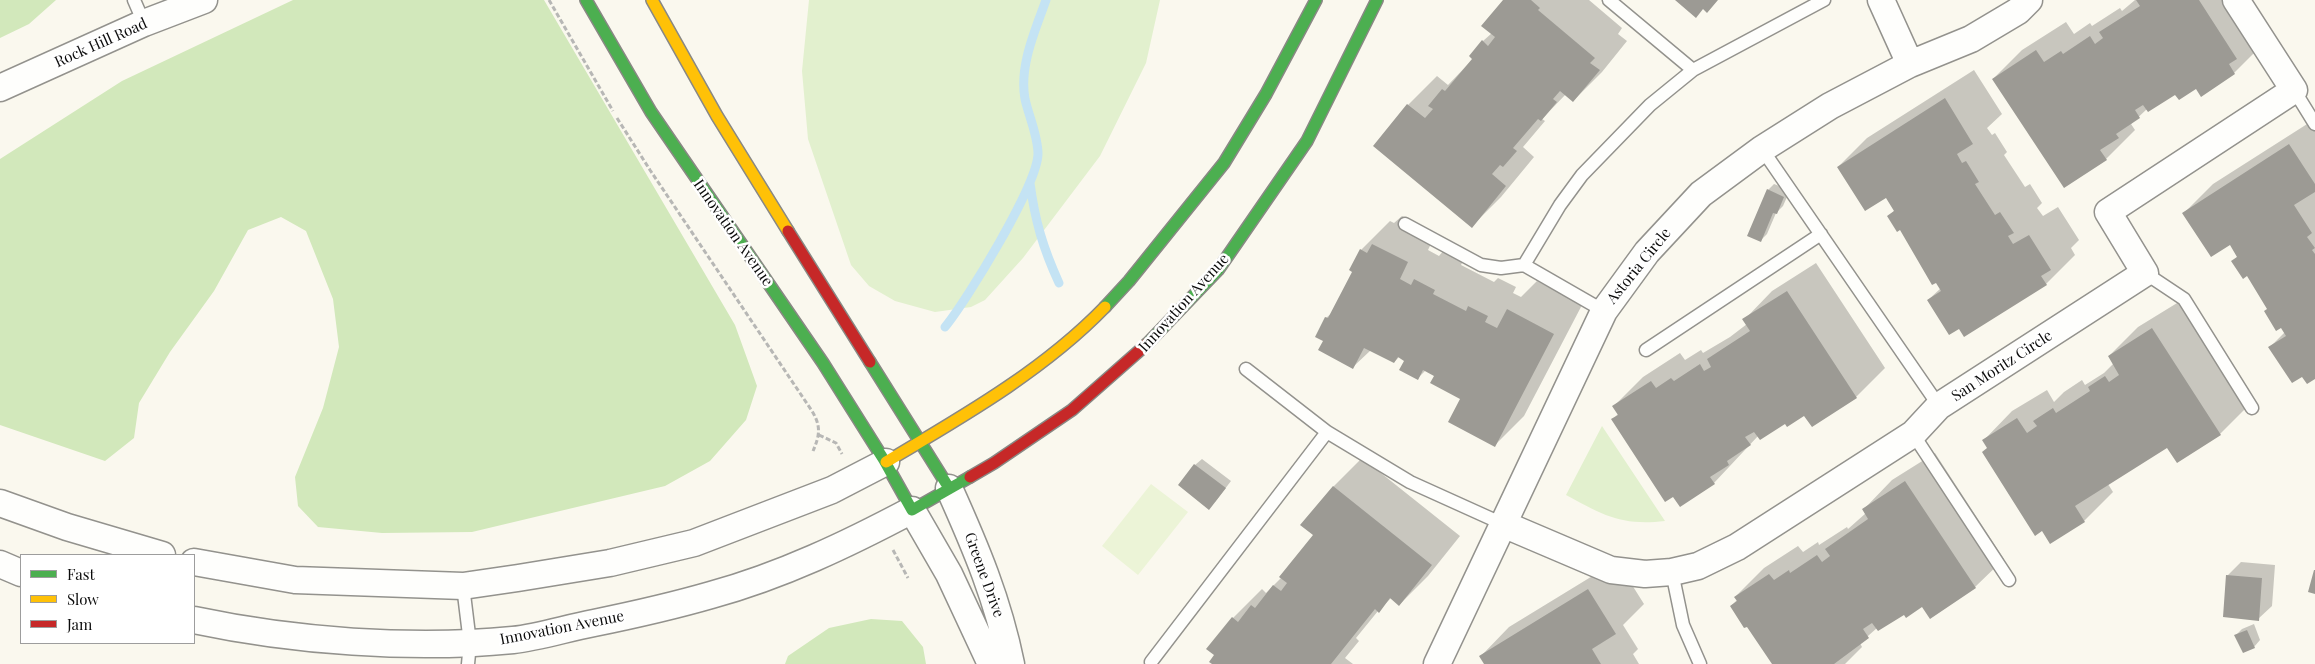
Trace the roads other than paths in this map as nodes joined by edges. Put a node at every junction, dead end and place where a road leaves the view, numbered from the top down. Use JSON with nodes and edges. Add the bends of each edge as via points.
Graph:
{"nodes":[{"id":1,"x":204,"y":0,"type":"edge"},
{"id":2,"x":586,"y":0,"type":"edge"},
{"id":3,"x":652,"y":0,"type":"edge"},
{"id":4,"x":1316,"y":0,"type":"edge"},
{"id":5,"x":1377,"y":0,"type":"edge"},
{"id":6,"x":1609,"y":0,"type":"edge"},
{"id":7,"x":1824,"y":0,"type":"edge"},
{"id":8,"x":1880,"y":0,"type":"edge"},
{"id":9,"x":2029,"y":0,"type":"edge"},
{"id":10,"x":2236,"y":0,"type":"edge"},
{"id":11,"x":139,"y":12,"type":"edge"},
{"id":12,"x":1910,"y":64,"type":"junction"},
{"id":13,"x":1693,"y":70,"type":"junction"},
{"id":14,"x":0,"y":88,"type":"edge"},
{"id":15,"x":2294,"y":90,"type":"junction"},
{"id":16,"x":2315,"y":124,"type":"edge"},
{"id":17,"x":1762,"y":149,"type":"junction"},
{"id":18,"x":1405,"y":224,"type":"dead end"},
{"id":19,"x":1821,"y":234,"type":"junction"},
{"id":20,"x":1524,"y":265,"type":"junction"},
{"id":21,"x":2145,"y":273,"type":"junction"},
{"id":22,"x":1604,"y":310,"type":"junction"},
{"id":23,"x":1646,"y":350,"type":"dead end"},
{"id":24,"x":1246,"y":369,"type":"dead end"},
{"id":25,"x":1939,"y":406,"type":"junction"},
{"id":26,"x":2252,"y":408,"type":"dead end"},
{"id":27,"x":1328,"y":432,"type":"junction"},
{"id":28,"x":1913,"y":434,"type":"junction"},
{"id":29,"x":921,"y":441,"type":"junction"},
{"id":30,"x":886,"y":462,"type":"junction"},
{"id":31,"x":949,"y":488,"type":"junction"},
{"id":32,"x":0,"y":503,"type":"edge"},
{"id":33,"x":912,"y":510,"type":"junction"},
{"id":34,"x":1503,"y":524,"type":"junction"},
{"id":35,"x":159,"y":554,"type":"edge"},
{"id":36,"x":195,"y":562,"type":"edge"},
{"id":37,"x":0,"y":564,"type":"edge"},
{"id":38,"x":1672,"y":572,"type":"junction"},
{"id":39,"x":20,"y":573,"type":"edge"},
{"id":40,"x":2009,"y":580,"type":"dead end"},
{"id":41,"x":464,"y":586,"type":"junction"},
{"id":42,"x":195,"y":620,"type":"edge"},
{"id":43,"x":469,"y":654,"type":"edge"},
{"id":44,"x":1151,"y":662,"type":"dead end"},
{"id":45,"x":991,"y":664,"type":"edge"},
{"id":46,"x":1011,"y":664,"type":"edge"},
{"id":47,"x":1437,"y":664,"type":"edge"},
{"id":48,"x":1700,"y":664,"type":"edge"}],
"edges":[{"from":1,"to":11,"type":"street","name":"Rock Hill Road"},
{"from":2,"to":30,"type":"street","name":"Innovation Avenue","via":[[660,126],[850,401]]},
{"from":3,"to":29,"type":"street","via":[[717,116]]},
{"from":4,"to":29,"type":"street","via":[[1233,150],[1126,284],[1054,350],[973,409]]},
{"from":5,"to":31,"type":"street","name":"Innovation Avenue","via":[[1307,141],[1218,270],[1146,345],[1072,410],[994,463]]},
{"from":6,"to":13,"type":"lane"},
{"from":7,"to":13,"type":"lane"},
{"from":8,"to":12,"type":"street"},
{"from":9,"to":12,"type":"street","name":"Astoria Circle","via":[[2018,11],[1971,39]]},
{"from":10,"to":15,"type":"street"},
{"from":11,"to":14,"type":"street","name":"Rock Hill Road"},
{"from":12,"to":17,"type":"street","name":"Astoria Circle","via":[[1830,106]]},
{"from":13,"to":20,"type":"lane","via":[[1650,105],[1582,175]]},
{"from":15,"to":16,"type":"lane"},
{"from":15,"to":21,"type":"street","via":[[2108,212]]},
{"from":17,"to":19,"type":"lane"},
{"from":17,"to":22,"type":"street","name":"Astoria Circle","via":[[1701,194],[1647,252]]},
{"from":18,"to":20,"type":"lane","via":[[1481,265],[1501,268]]},
{"from":19,"to":23,"type":"lane"},
{"from":19,"to":25,"type":"lane"},
{"from":20,"to":22,"type":"lane"},
{"from":21,"to":25,"type":"street","name":"San Moritz Circle"},
{"from":21,"to":26,"type":"lane","via":[[2184,299]]},
{"from":22,"to":34,"type":"street","name":"Astoria Circle"},
{"from":24,"to":27,"type":"lane"},
{"from":25,"to":28,"type":"street","name":"San Moritz Circle"},
{"from":27,"to":34,"type":"lane","via":[[1410,482]]},
{"from":27,"to":44,"type":"lane"},
{"from":28,"to":38,"type":"street","name":"San Moritz Circle","via":[[1737,547],[1698,566]]},
{"from":28,"to":40,"type":"lane"},
{"from":29,"to":30,"type":"street"},
{"from":29,"to":31,"type":"street"},
{"from":30,"to":33,"type":"street","name":"Innovation Avenue"},
{"from":30,"to":41,"type":"street","via":[[832,490],[694,543],[610,563]]},
{"from":31,"to":33,"type":"street","name":"Innovation Avenue"},
{"from":31,"to":46,"type":"street","name":"Greene Drive","via":[[995,600]]},
{"from":32,"to":35,"type":"street"},
{"from":33,"to":43,"type":"street","name":"Innovation Avenue","via":[[816,557],[713,595],[515,640]]},
{"from":33,"to":45,"type":"street","name":"Greene Drive","via":[[949,574]]},
{"from":34,"to":38,"type":"street","name":"San Moritz Circle","via":[[1611,570],[1645,574]]},
{"from":34,"to":47,"type":"street","name":"Astoria Circle"},
{"from":36,"to":41,"type":"street","via":[[295,580]]},
{"from":37,"to":39,"type":"street"},
{"from":38,"to":48,"type":"lane","via":[[1683,625]]},
{"from":41,"to":43,"type":"lane"},
{"from":42,"to":43,"type":"street","name":"Innovation Avenue","via":[[234,628],[387,642]]}]}
